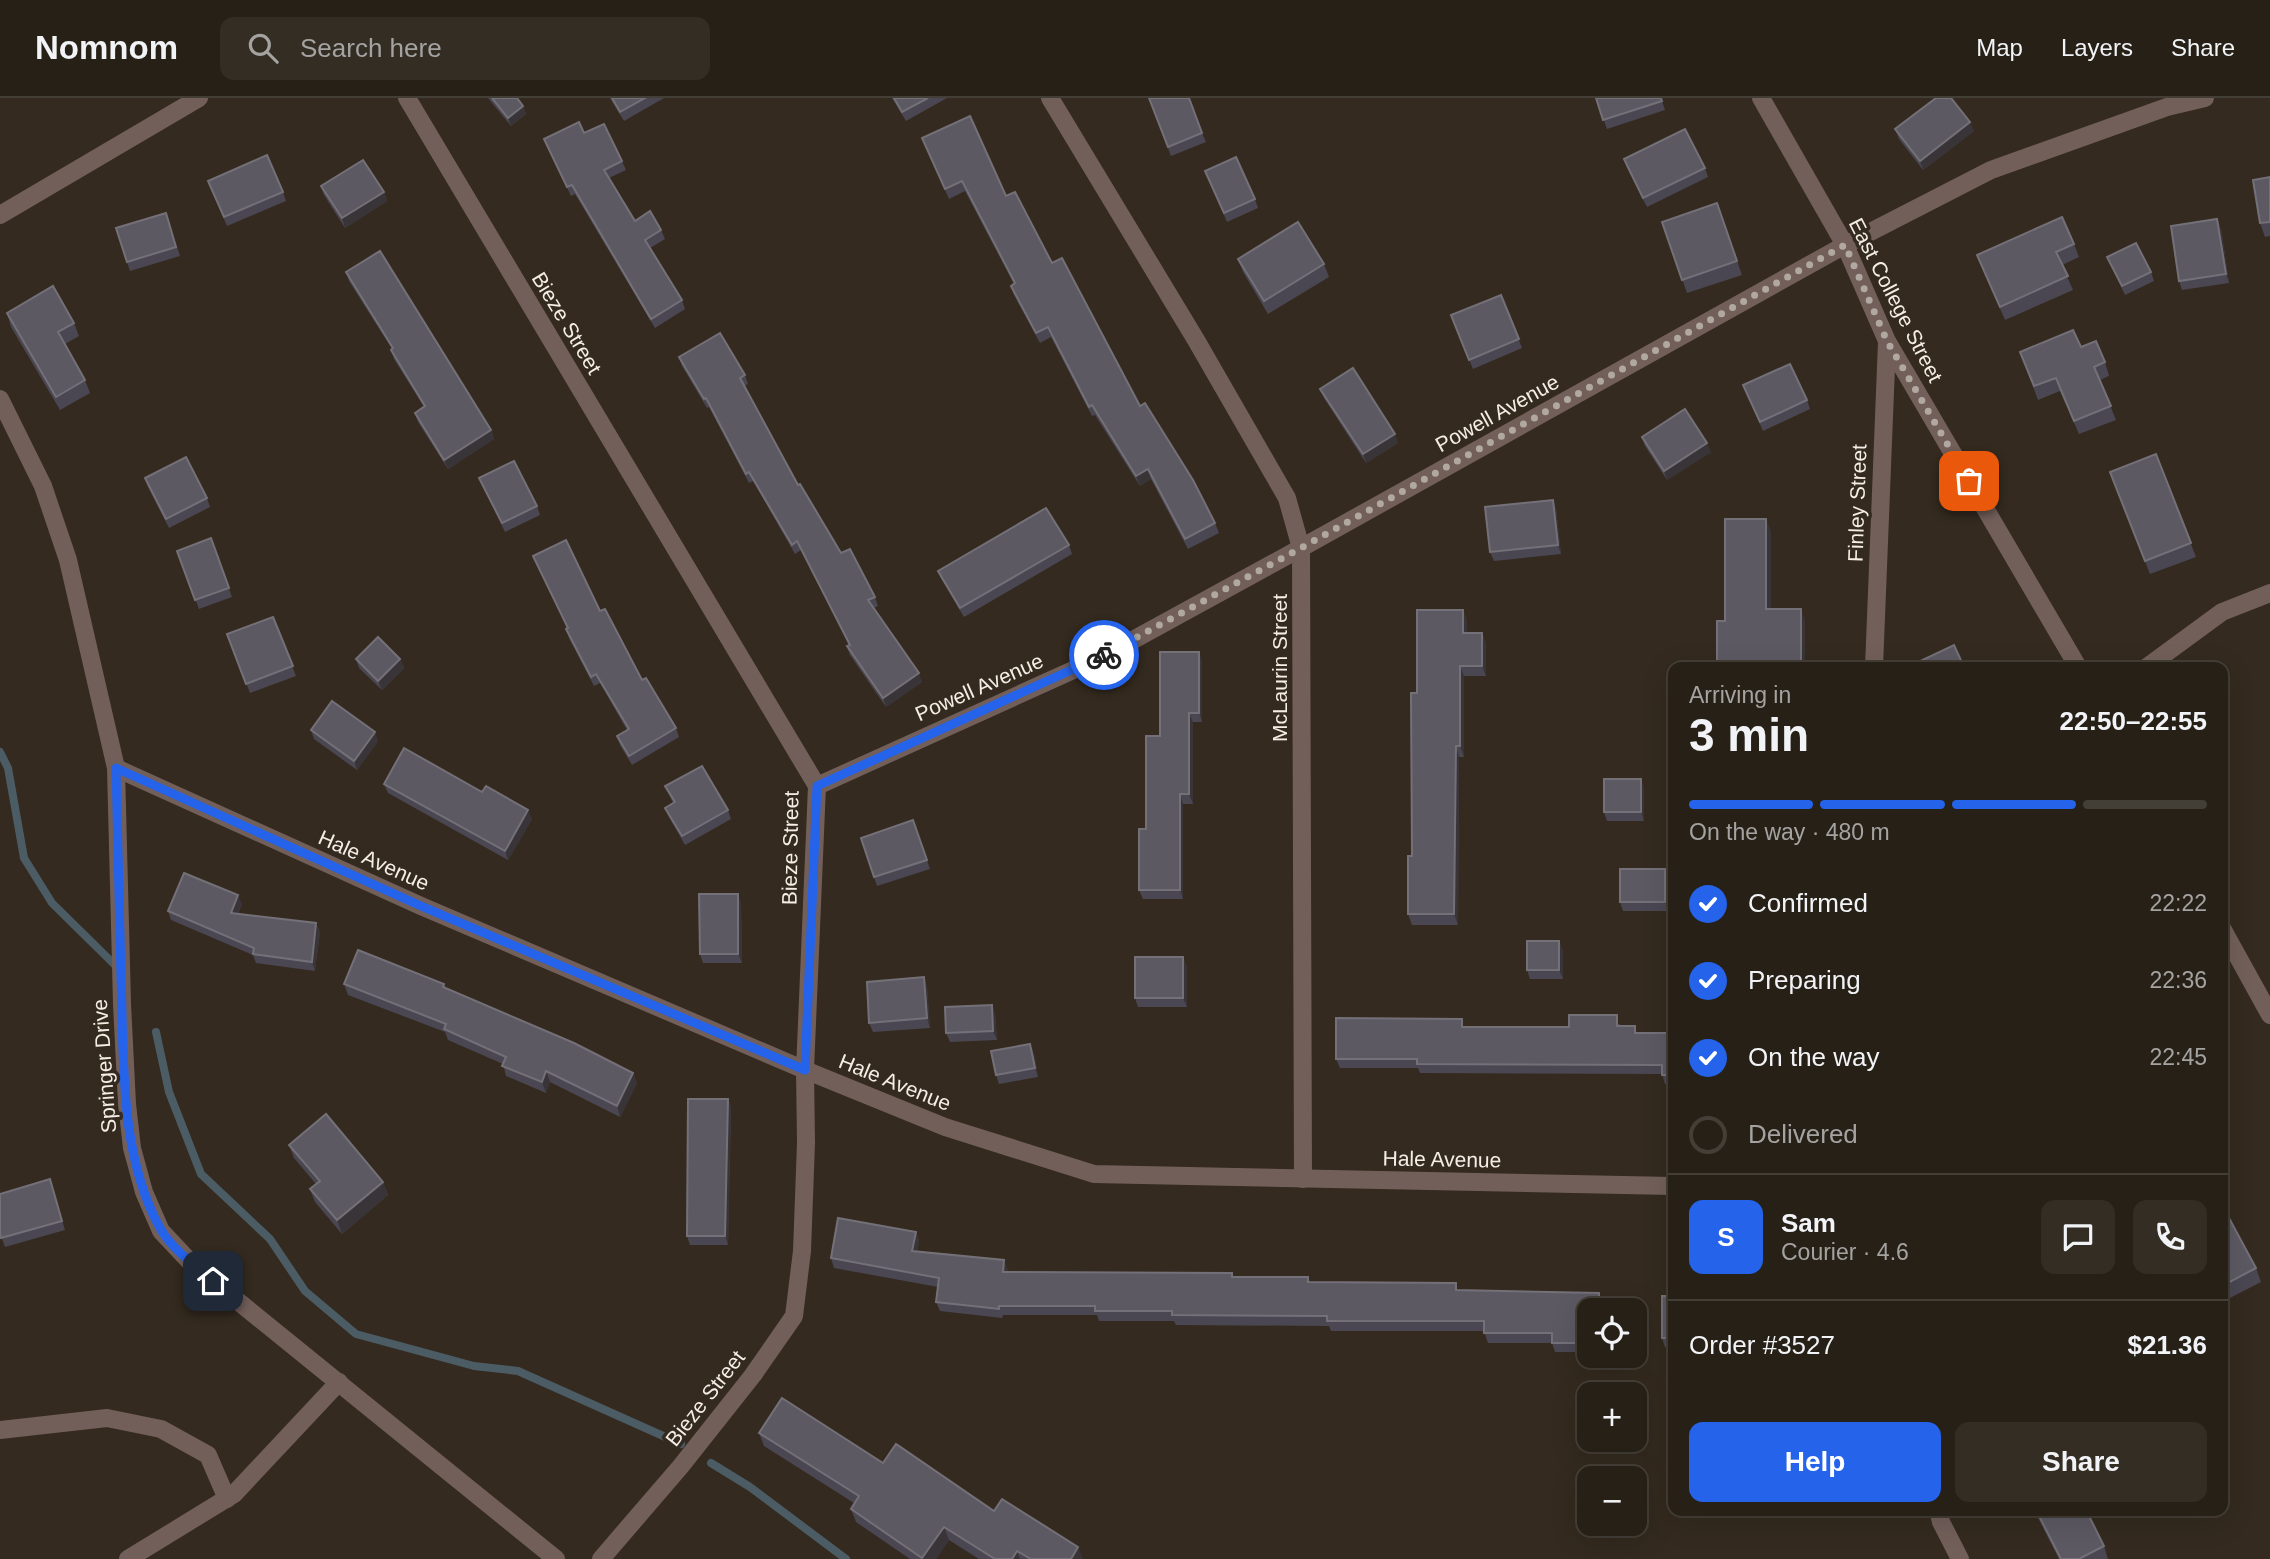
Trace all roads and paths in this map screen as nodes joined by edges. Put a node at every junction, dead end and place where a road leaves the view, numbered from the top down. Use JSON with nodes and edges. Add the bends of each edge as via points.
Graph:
{"nodes":[{"id":1,"x":199,"y":98,"type":"edge"},
{"id":2,"x":407,"y":98,"type":"edge"},
{"id":3,"x":1050,"y":98,"type":"edge"},
{"id":4,"x":1761,"y":98,"type":"edge"},
{"id":5,"x":2205,"y":98,"type":"edge"},
{"id":6,"x":0,"y":215,"type":"edge"},
{"id":7,"x":1845,"y":245,"type":"junction"},
{"id":8,"x":1887,"y":341,"type":"junction"},
{"id":9,"x":0,"y":399,"type":"edge"},
{"id":10,"x":1301,"y":548,"type":"junction"},
{"id":11,"x":2270,"y":593,"type":"edge"},
{"id":12,"x":1874,"y":662,"type":"edge"},
{"id":13,"x":2075,"y":662,"type":"edge"},
{"id":14,"x":2154,"y":662,"type":"edge"},
{"id":15,"x":116,"y":768,"type":"junction"},
{"id":16,"x":817,"y":786,"type":"junction"},
{"id":17,"x":2228,"y":939,"type":"edge"},
{"id":18,"x":2270,"y":1015,"type":"edge"},
{"id":19,"x":805,"y":1070,"type":"junction"},
{"id":20,"x":1303,"y":1179,"type":"junction"},
{"id":21,"x":1668,"y":1186,"type":"edge"},
{"id":22,"x":339,"y":1382,"type":"junction"},
{"id":23,"x":0,"y":1430,"type":"edge"},
{"id":24,"x":227,"y":1499,"type":"junction"},
{"id":25,"x":1940,"y":1516,"type":"edge"},
{"id":26,"x":128,"y":1559,"type":"edge"},
{"id":27,"x":556,"y":1559,"type":"edge"},
{"id":28,"x":601,"y":1559,"type":"edge"},
{"id":29,"x":1960,"y":1559,"type":"edge"}],
"edges":[{"from":1,"to":6,"type":"street"},
{"from":2,"to":16,"type":"street","name":"Bieze Street"},
{"from":3,"to":10,"type":"street","name":"McLaurin Street","via":[[1287,498]]},
{"from":4,"to":7,"type":"street","name":"East College Street"},
{"from":5,"to":7,"type":"street","name":"Powell Avenue","via":[[2166,107],[1991,170]]},
{"from":7,"to":8,"type":"street","name":"East College Street"},
{"from":7,"to":10,"type":"street","name":"Powell Avenue"},
{"from":8,"to":12,"type":"street","name":"Finley Street"},
{"from":8,"to":13,"type":"street","name":"East College Street"},
{"from":9,"to":15,"type":"street","name":"Springer Drive","via":[[43,486],[68,560]]},
{"from":10,"to":16,"type":"street","name":"Powell Avenue","via":[[1101,657]]},
{"from":10,"to":20,"type":"street","name":"McLaurin Street"},
{"from":11,"to":14,"type":"street","via":[[2222,611]]},
{"from":15,"to":19,"type":"street","name":"Hale Avenue","via":[[421,906]]},
{"from":15,"to":22,"type":"street","name":"Springer Drive","via":[[127,1104],[144,1192],[161,1231],[192,1264]]},
{"from":16,"to":19,"type":"street","name":"Bieze Street"},
{"from":17,"to":18,"type":"street"},
{"from":19,"to":20,"type":"street","name":"Hale Avenue","via":[[945,1128],[1094,1174]]},
{"from":19,"to":28,"type":"street","name":"Bieze Street","via":[[802,1251],[794,1316],[681,1466]]},
{"from":20,"to":21,"type":"street","name":"Hale Avenue"},
{"from":22,"to":24,"type":"street"},
{"from":22,"to":27,"type":"street","name":"Springer Drive"},
{"from":23,"to":24,"type":"street","via":[[107,1418],[161,1429],[208,1455]]},
{"from":24,"to":26,"type":"street"},
{"from":25,"to":29,"type":"street"}]}
